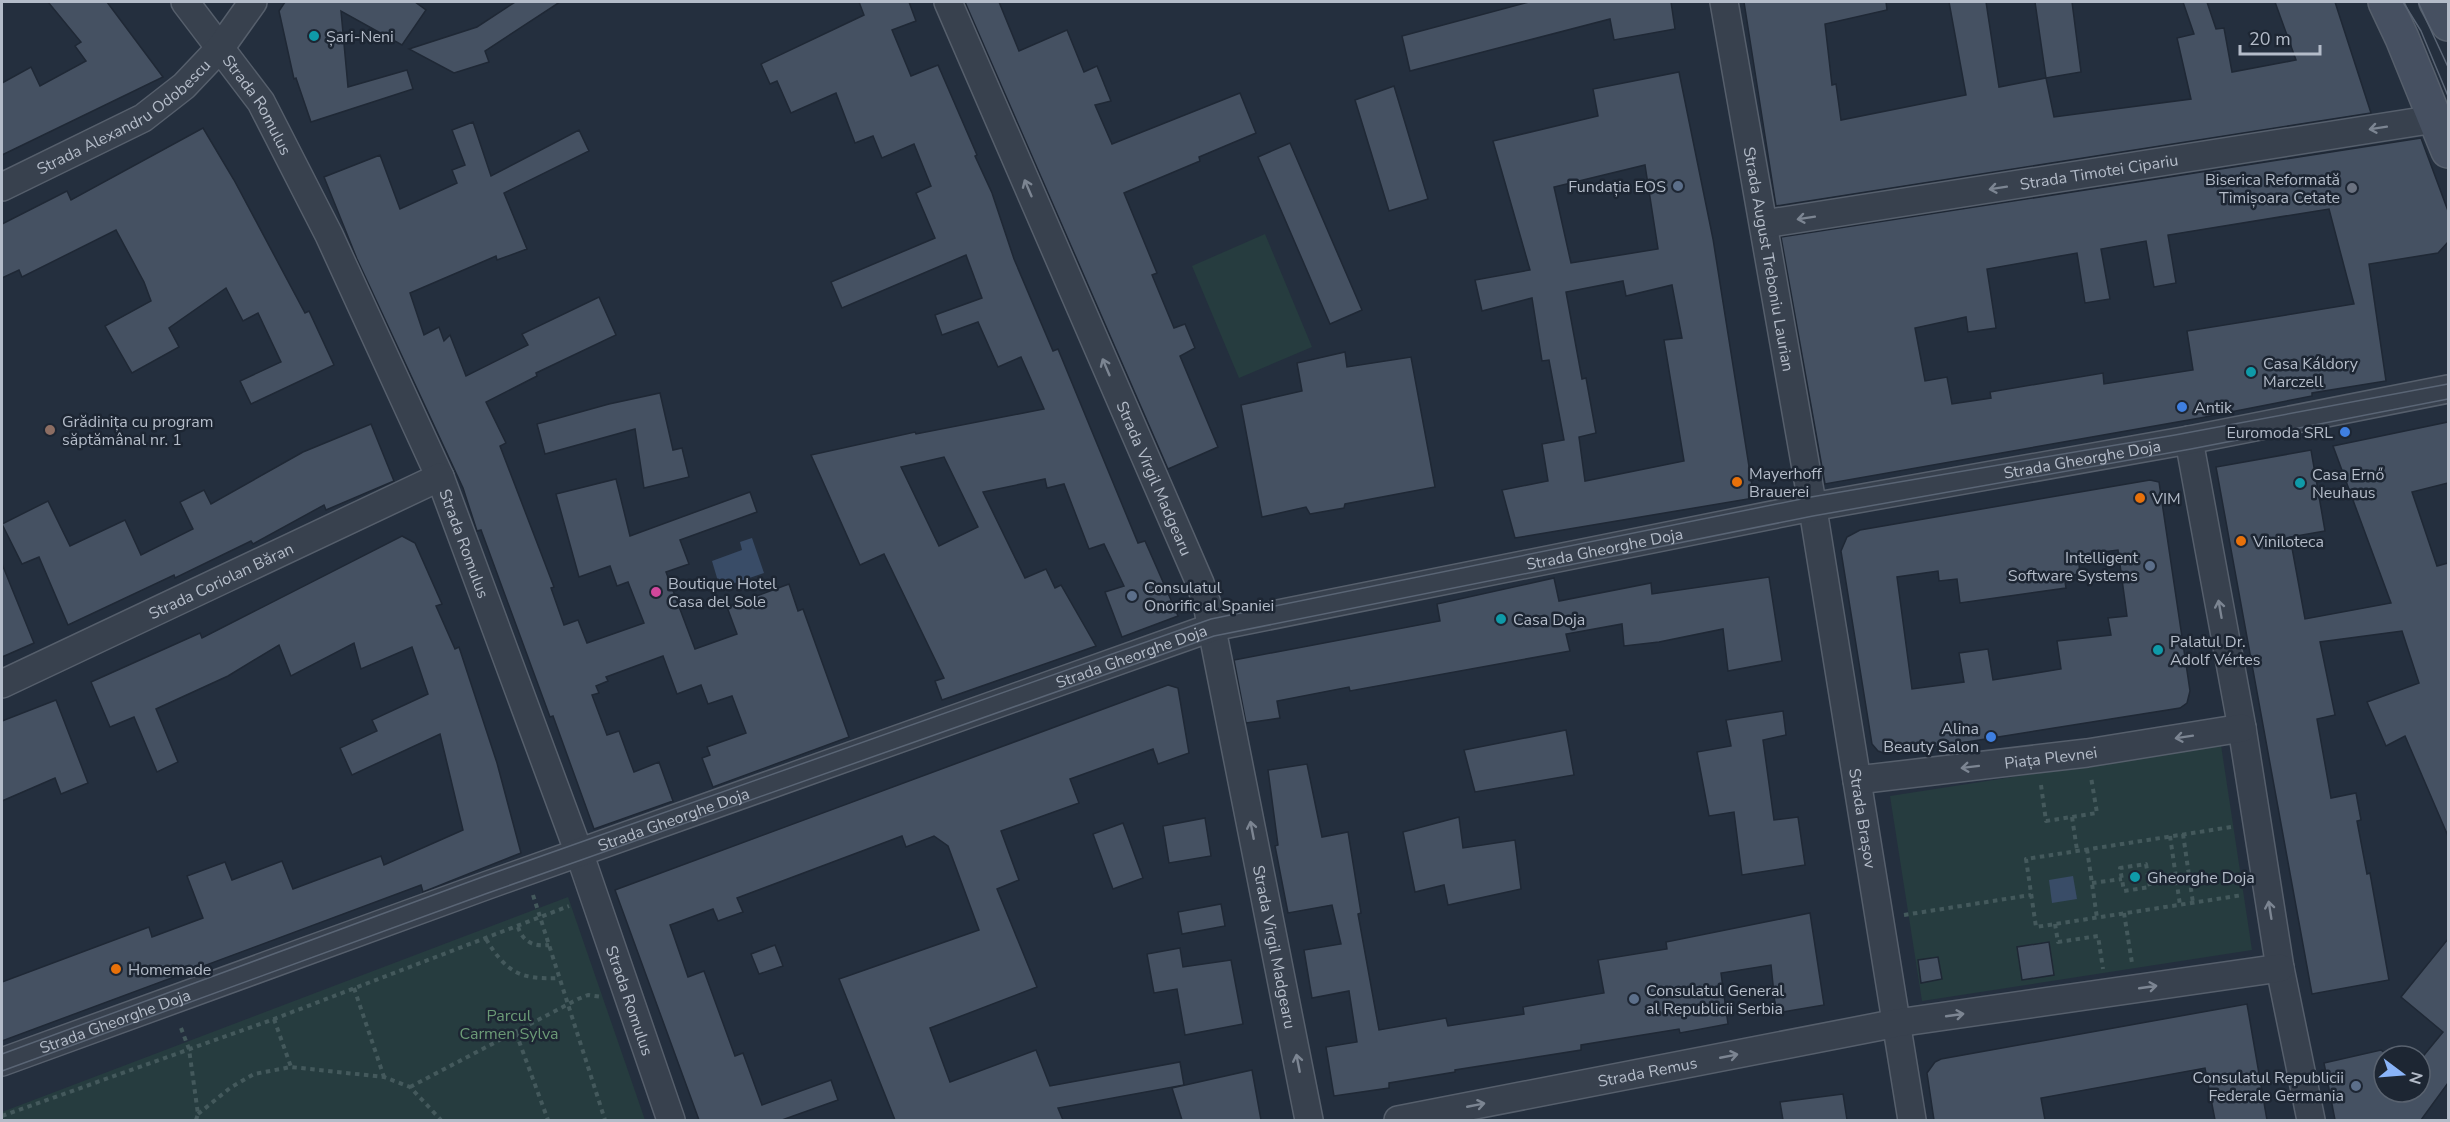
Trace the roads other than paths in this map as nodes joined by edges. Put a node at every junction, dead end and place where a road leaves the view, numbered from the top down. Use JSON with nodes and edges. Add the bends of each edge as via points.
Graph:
{"nodes":[{"id":1,"x":185,"y":2,"type":"edge"},
{"id":2,"x":253,"y":2,"type":"edge"},
{"id":3,"x":948,"y":2,"type":"edge"},
{"id":4,"x":1724,"y":2,"type":"edge"},
{"id":5,"x":2385,"y":2,"type":"edge"},
{"id":6,"x":2436,"y":2,"type":"edge"},
{"id":7,"x":2448,"y":24,"type":"edge"},
{"id":8,"x":221,"y":47,"type":"junction"},
{"id":9,"x":2435,"y":119,"type":"junction"},
{"id":10,"x":2448,"y":151,"type":"edge"},
{"id":11,"x":2,"y":187,"type":"edge"},
{"id":12,"x":1764,"y":224,"type":"junction"},
{"id":13,"x":2448,"y":389,"type":"edge"},
{"id":14,"x":2189,"y":440,"type":"junction"},
{"id":15,"x":440,"y":477,"type":"junction"},
{"id":16,"x":1813,"y":511,"type":"junction"},
{"id":17,"x":1213,"y":627,"type":"junction"},
{"id":18,"x":2,"y":684,"type":"edge"},
{"id":19,"x":2242,"y":728,"type":"junction"},
{"id":20,"x":1857,"y":780,"type":"junction"},
{"id":21,"x":579,"y":853,"type":"junction"},
{"id":22,"x":2280,"y":968,"type":"junction"},
{"id":23,"x":1897,"y":1023,"type":"junction"},
{"id":24,"x":2,"y":1062,"type":"edge"},
{"id":25,"x":671,"y":1120,"type":"edge"},
{"id":26,"x":1309,"y":1120,"type":"edge"},
{"id":27,"x":1398,"y":1120,"type":"edge"},
{"id":28,"x":1912,"y":1120,"type":"edge"},
{"id":29,"x":2311,"y":1120,"type":"edge"}],
"edges":[{"from":1,"to":8,"type":"street","name":"Strada Romulus"},
{"from":2,"to":8,"type":"street","name":"Strada Alexandru Odobescu"},
{"from":17,"to":3,"type":"street","name":"Strada Virgil Madgearu","one_way":true,"via":[[1200,583]]},
{"from":4,"to":12,"type":"street","name":"Strada August Treboniu Laurian"},
{"from":5,"to":9,"type":"main road"},
{"from":6,"to":7,"type":"main road"},
{"from":8,"to":11,"type":"street","name":"Strada Alexandru Odobescu","via":[[184,86],[143,118]]},
{"from":8,"to":15,"type":"street","name":"Strada Romulus","via":[[261,102],[329,235]]},
{"from":9,"to":10,"type":"main road"},
{"from":9,"to":12,"type":"street","name":"Strada Timotei Cipariu","one_way":true},
{"from":12,"to":16,"type":"street","name":"Strada August Treboniu Laurian"},
{"from":13,"to":14,"type":"street","name":"Strada Gheorghe Doja"},
{"from":14,"to":16,"type":"street","name":"Strada Gheorghe Doja"},
{"from":19,"to":14,"type":"street","one_way":true},
{"from":15,"to":18,"type":"street","name":"Strada Coriolan Băran"},
{"from":15,"to":21,"type":"street","name":"Strada Romulus"},
{"from":16,"to":17,"type":"street","name":"Strada Gheorghe Doja"},
{"from":16,"to":20,"type":"street","name":"Strada Brașov"},
{"from":17,"to":21,"type":"street","name":"Strada Gheorghe Doja"},
{"from":26,"to":17,"type":"street","name":"Strada Virgil Madgearu","one_way":true},
{"from":19,"to":20,"type":"street","name":"Piața Plevnei","one_way":true,"via":[[2087,753]]},
{"from":22,"to":19,"type":"street","one_way":true},
{"from":20,"to":23,"type":"street","name":"Strada Brașov"},
{"from":21,"to":24,"type":"street","name":"Strada Gheorghe Doja"},
{"from":21,"to":25,"type":"street","name":"Strada Romulus"},
{"from":23,"to":22,"type":"street","one_way":true},
{"from":22,"to":29,"type":"street"},
{"from":27,"to":23,"type":"street","name":"Strada Remus","one_way":true},
{"from":23,"to":28,"type":"street","name":"Strada Brașov"}]}
